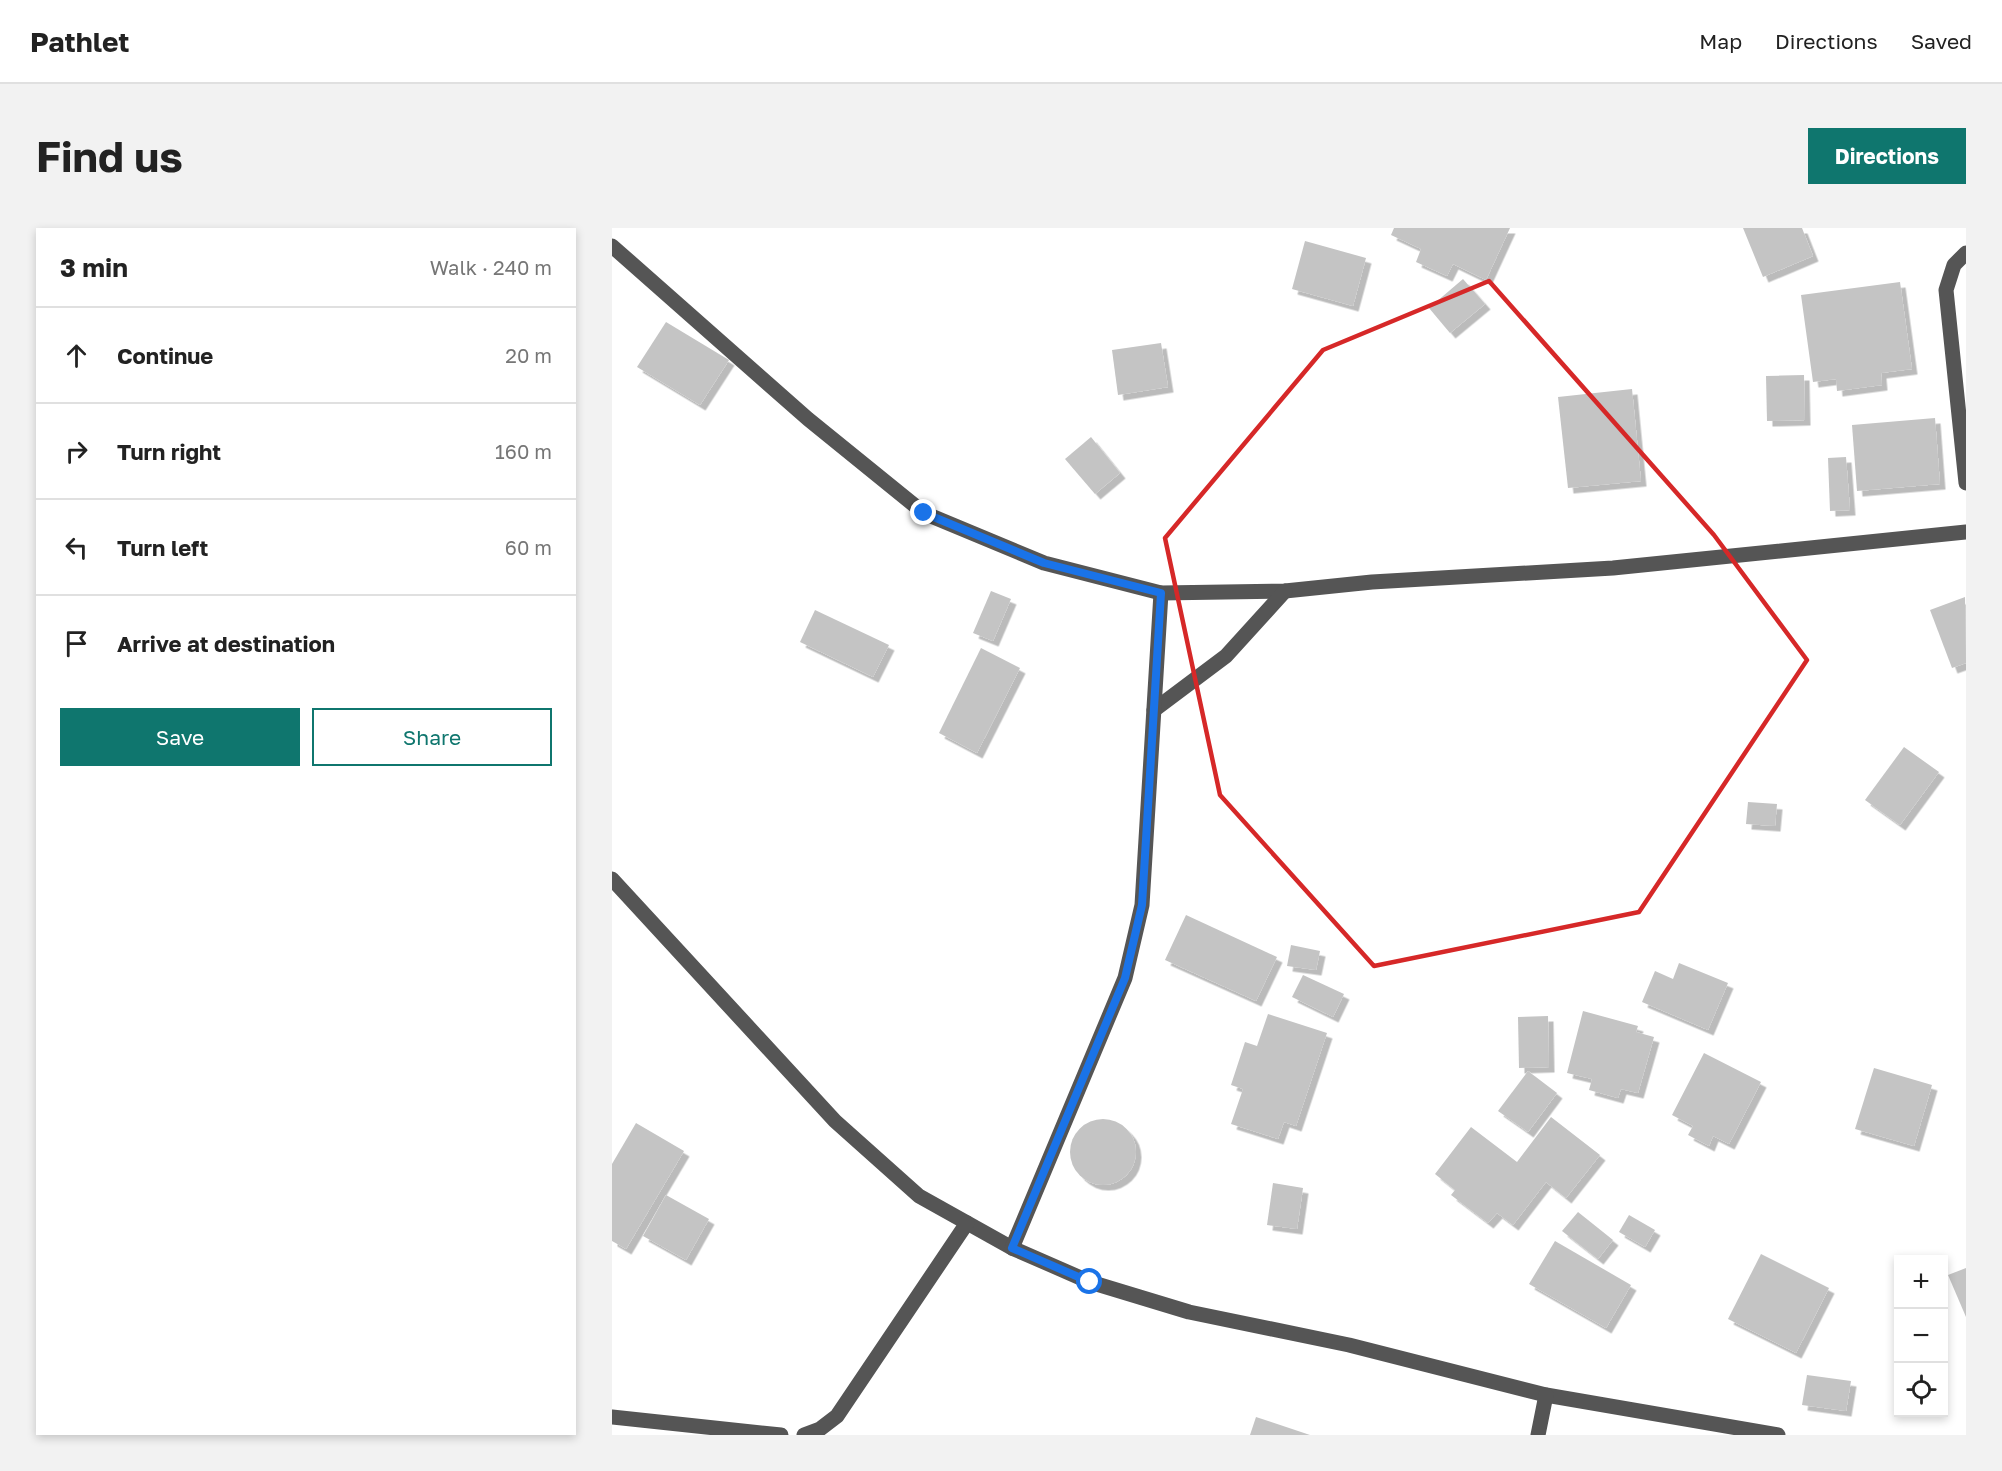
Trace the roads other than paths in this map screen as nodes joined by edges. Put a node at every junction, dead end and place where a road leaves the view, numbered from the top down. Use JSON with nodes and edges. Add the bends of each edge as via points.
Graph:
{"nodes":[{"id":1,"x":612,"y":246,"type":"edge"},
{"id":2,"x":1966,"y":253,"type":"edge"},
{"id":3,"x":1966,"y":483,"type":"edge"},
{"id":4,"x":1966,"y":532,"type":"edge"},
{"id":5,"x":1285,"y":591,"type":"junction"},
{"id":6,"x":1161,"y":593,"type":"junction"},
{"id":7,"x":1154,"y":710,"type":"junction"},
{"id":8,"x":612,"y":879,"type":"edge"},
{"id":9,"x":967,"y":1223,"type":"junction"},
{"id":10,"x":1012,"y":1248,"type":"junction"},
{"id":11,"x":1546,"y":1395,"type":"junction"},
{"id":12,"x":612,"y":1417,"type":"edge"},
{"id":13,"x":781,"y":1435,"type":"edge"},
{"id":14,"x":804,"y":1435,"type":"edge"},
{"id":15,"x":1538,"y":1435,"type":"edge"},
{"id":16,"x":1778,"y":1435,"type":"edge"}],
"edges":[{"from":1,"to":6,"type":"street","via":[[808,419],[924,513],[1044,563]]},
{"from":2,"to":3,"type":"street","via":[[1954,265],[1946,290]]},
{"from":4,"to":5,"type":"street","via":[[1613,568]]},
{"from":5,"to":6,"type":"street"},
{"from":5,"to":7,"type":"street","via":[[1226,656]]},
{"from":6,"to":7,"type":"street"},
{"from":7,"to":10,"type":"street","via":[[1142,905],[1125,978]]},
{"from":8,"to":9,"type":"street","via":[[835,1121],[919,1196]]},
{"from":9,"to":10,"type":"street"},
{"from":9,"to":14,"type":"street","via":[[837,1416]]},
{"from":10,"to":11,"type":"street","via":[[1090,1282],[1189,1311]]},
{"from":11,"to":15,"type":"street"},
{"from":11,"to":16,"type":"street"},
{"from":12,"to":13,"type":"street"}]}
